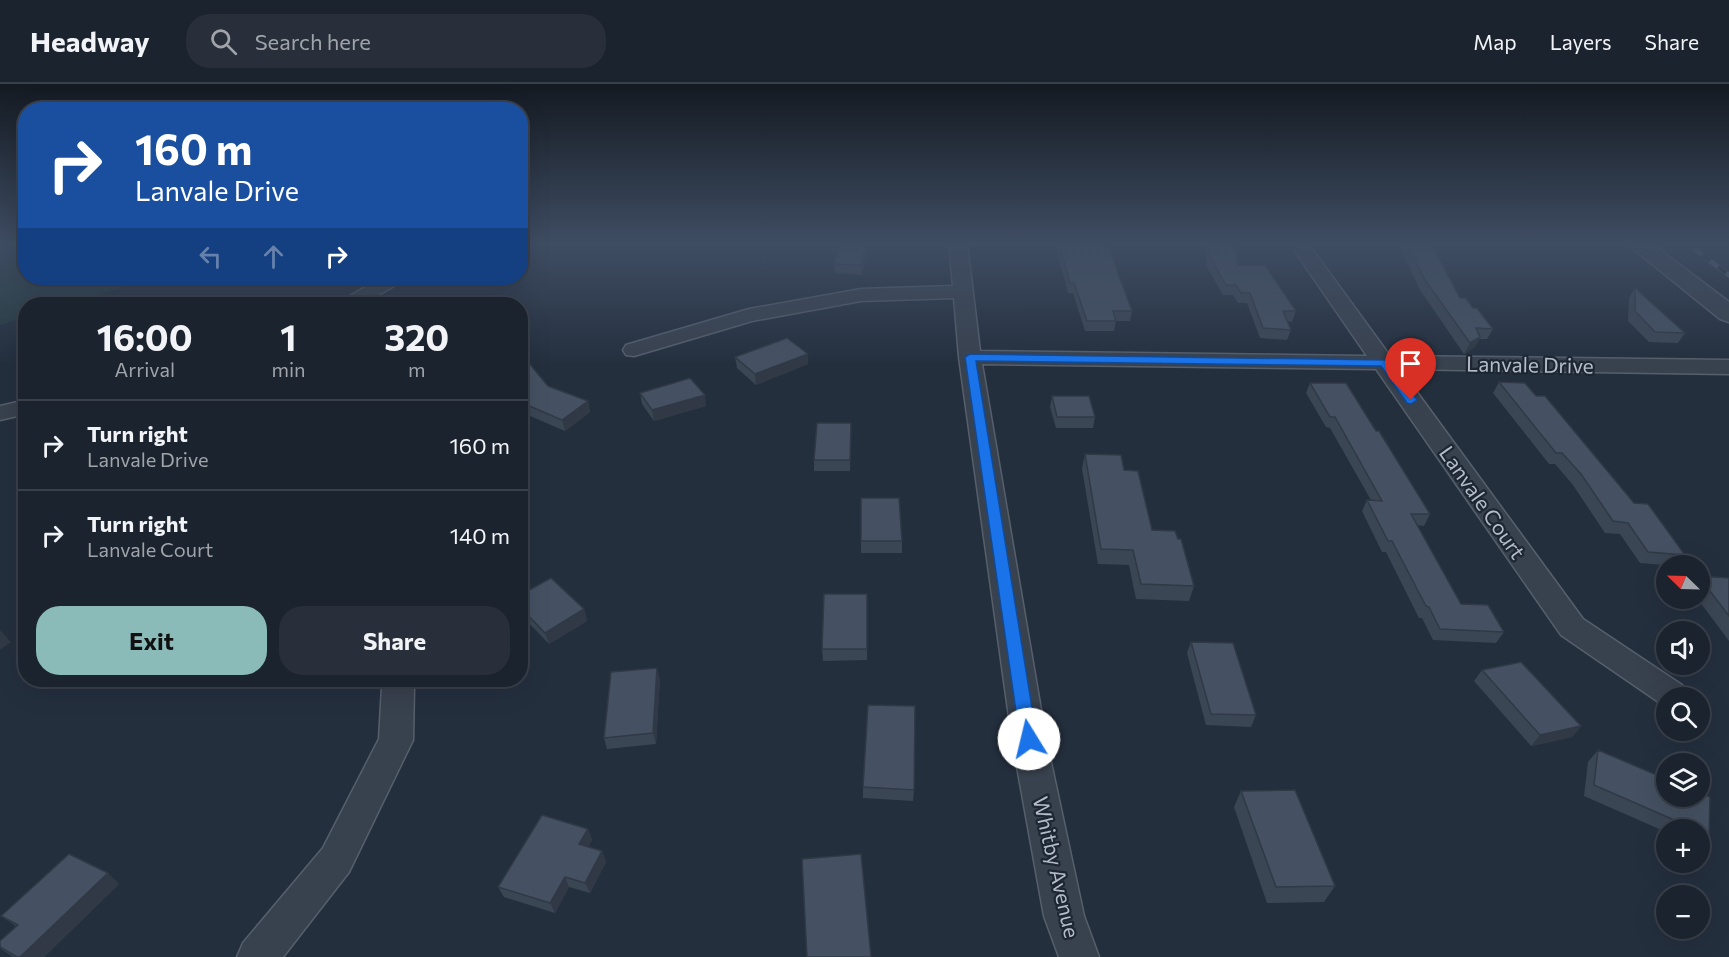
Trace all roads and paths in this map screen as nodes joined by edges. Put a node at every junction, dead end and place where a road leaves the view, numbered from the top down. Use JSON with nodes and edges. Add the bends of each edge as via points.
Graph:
{"nodes":[{"id":1,"x":963,"y":284,"type":"edge"},
{"id":2,"x":1328,"y":284,"type":"edge"},
{"id":3,"x":1690,"y":284,"type":"edge"},
{"id":4,"x":382,"y":285,"type":"edge"},
{"id":5,"x":964,"y":291,"type":"junction"},
{"id":6,"x":362,"y":297,"type":"edge"},
{"id":7,"x":1729,"y":314,"type":"edge"},
{"id":8,"x":634,"y":350,"type":"dead end"},
{"id":9,"x":970,"y":357,"type":"junction"},
{"id":10,"x":1384,"y":363,"type":"junction"},
{"id":11,"x":1729,"y":367,"type":"edge"},
{"id":12,"x":18,"y":409,"type":"edge"},
{"id":13,"x":0,"y":413,"type":"edge"},
{"id":14,"x":398,"y":687,"type":"edge"},
{"id":15,"x":1661,"y":687,"type":"edge"},
{"id":16,"x":257,"y":957,"type":"edge"},
{"id":17,"x":1079,"y":957,"type":"edge"}],
"edges":[{"from":1,"to":5,"type":"street","name":"Whitby Avenue"},
{"from":2,"to":10,"type":"street","name":"Lanvale Court"},
{"from":3,"to":7,"type":"street"},
{"from":4,"to":6,"type":"street"},
{"from":5,"to":8,"type":"street","via":[[850,297],[749,315]]},
{"from":5,"to":9,"type":"street","name":"Whitby Avenue"},
{"from":9,"to":10,"type":"street","name":"Lanvale Drive"},
{"from":9,"to":17,"type":"street","name":"Whitby Avenue","via":[[1029,739],[1064,916]]},
{"from":10,"to":11,"type":"street","name":"Lanvale Drive"},
{"from":10,"to":15,"type":"street","name":"Lanvale Court","via":[[1572,627]]},
{"from":12,"to":13,"type":"street"},
{"from":14,"to":16,"type":"street","via":[[396,740],[336,860]]}]}
